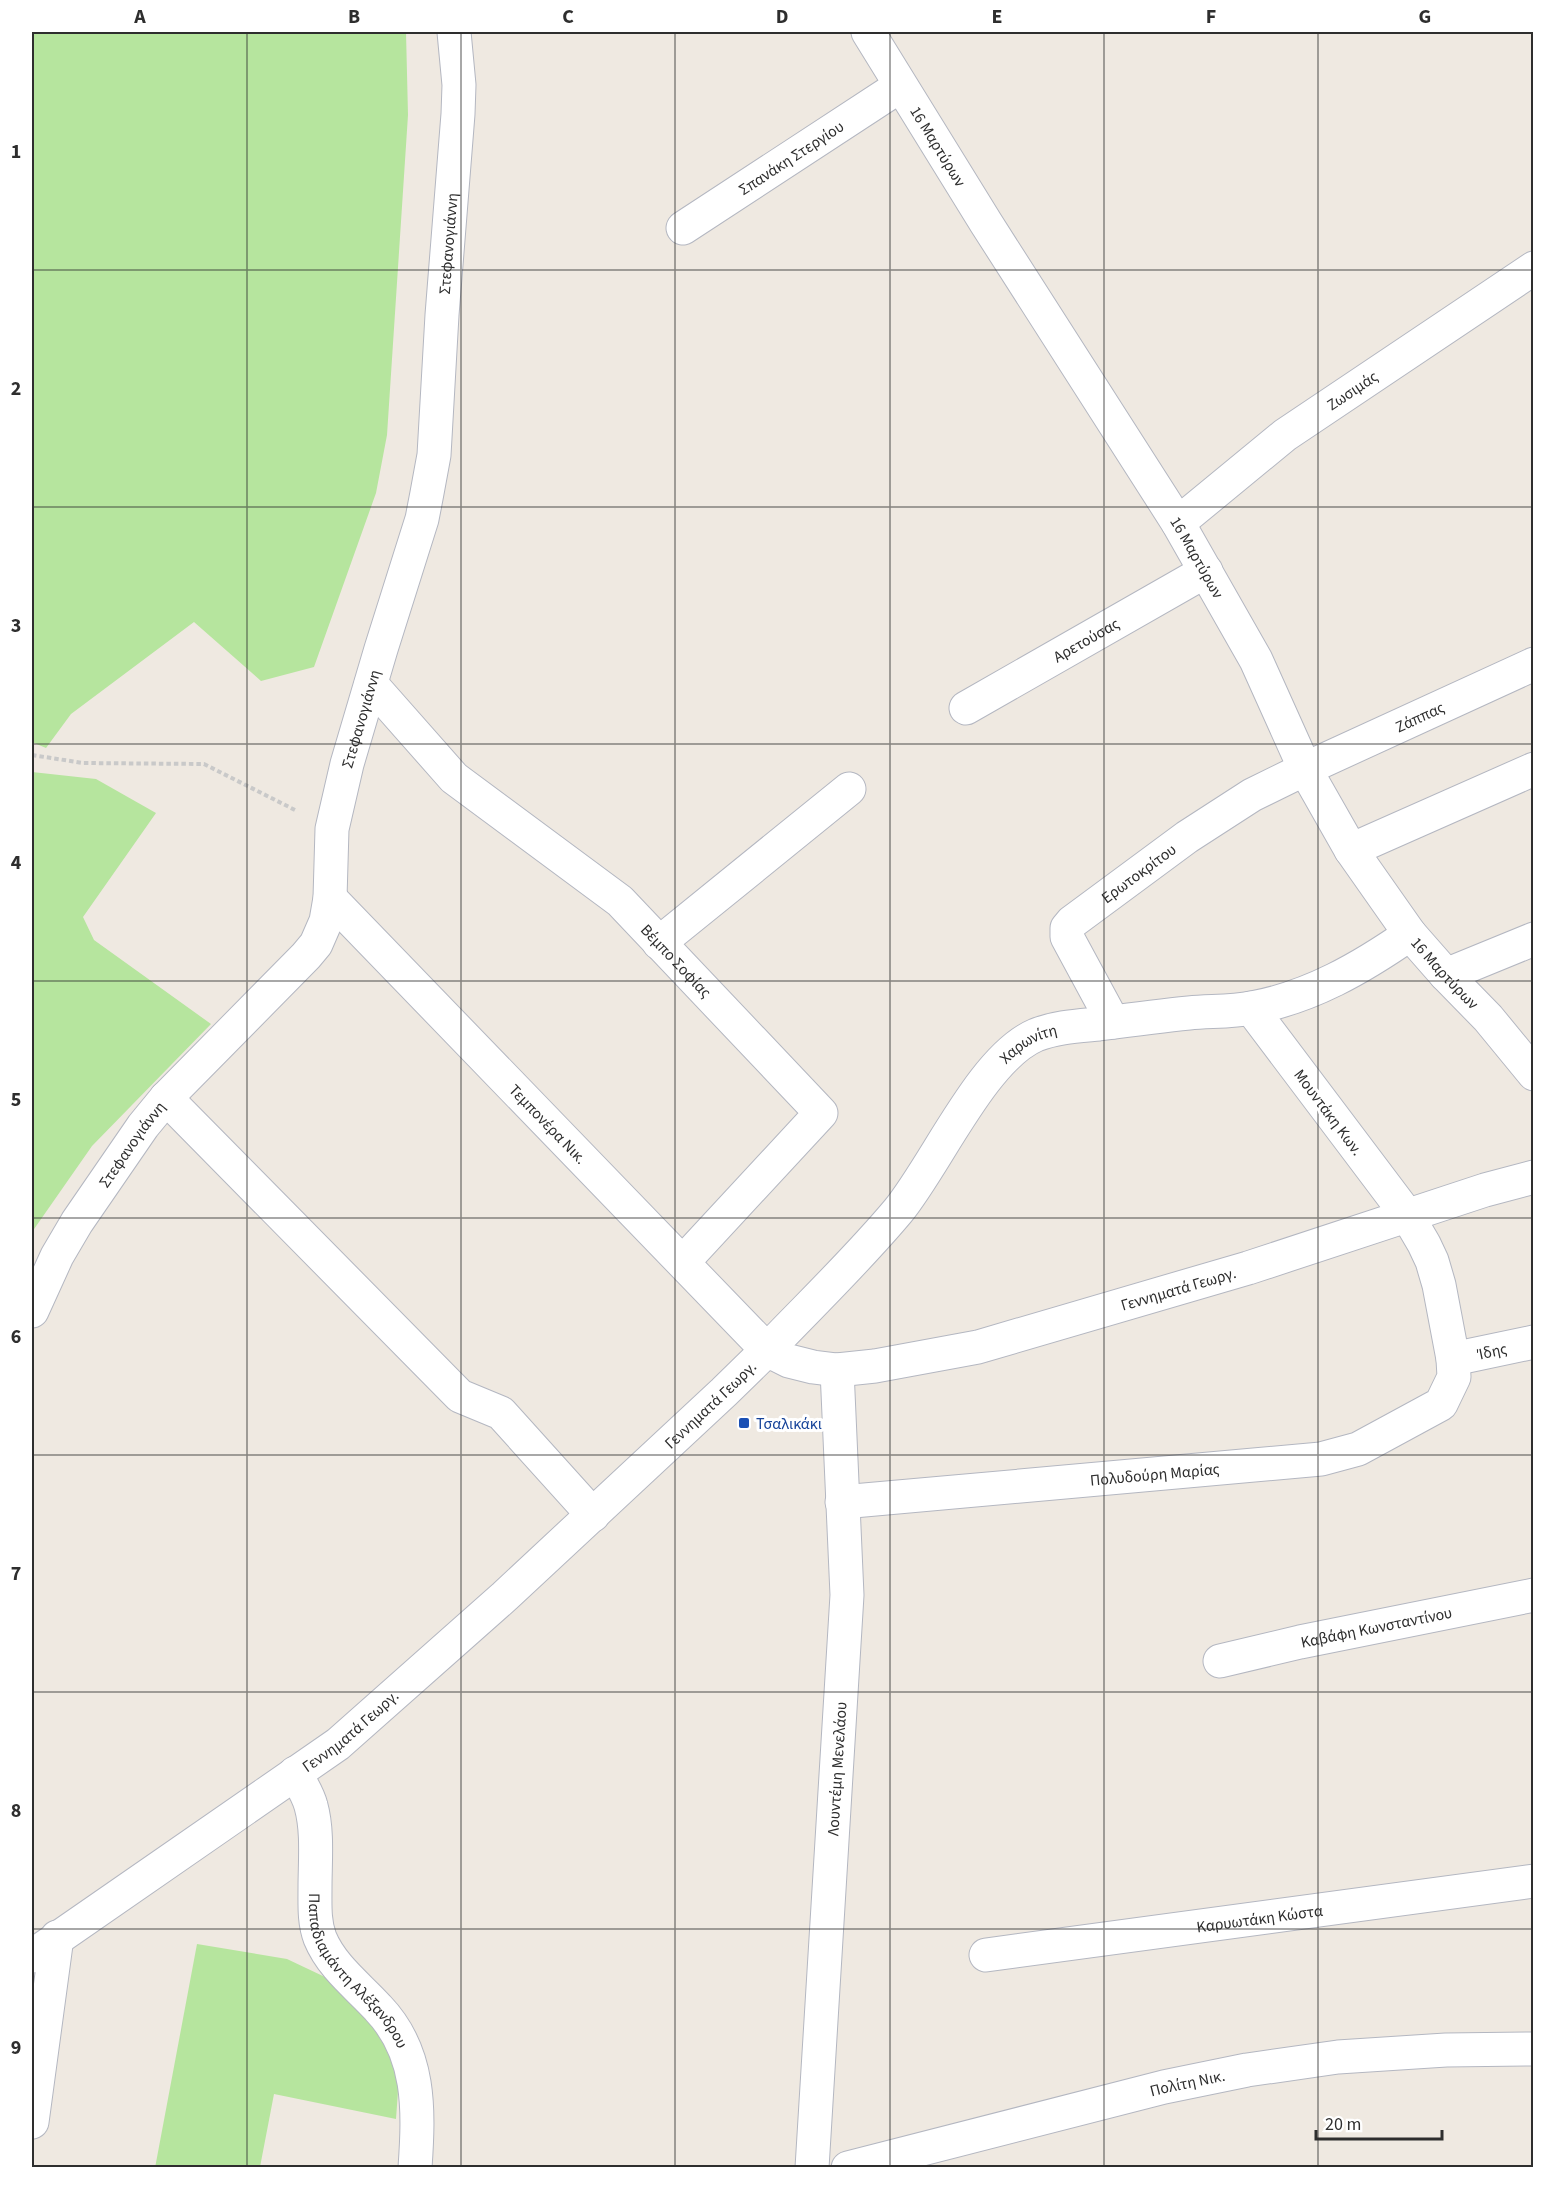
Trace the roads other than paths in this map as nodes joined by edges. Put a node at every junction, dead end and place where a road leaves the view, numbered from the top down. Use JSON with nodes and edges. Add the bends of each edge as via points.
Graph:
{"nodes":[{"id":1,"x":454,"y":32,"type":"edge"},
{"id":2,"x":868,"y":32,"type":"edge"},
{"id":3,"x":900,"y":86,"type":"junction"},
{"id":4,"x":683,"y":228,"type":"dead end"},
{"id":5,"x":1533,"y":268,"type":"edge"},
{"id":6,"x":1178,"y":523,"type":"junction"},
{"id":7,"x":1206,"y":571,"type":"junction"},
{"id":8,"x":1533,"y":664,"type":"edge"},
{"id":9,"x":371,"y":684,"type":"junction"},
{"id":10,"x":966,"y":708,"type":"dead end"},
{"id":11,"x":1305,"y":769,"type":"junction"},
{"id":12,"x":1533,"y":769,"type":"edge"},
{"id":13,"x":849,"y":789,"type":"dead end"},
{"id":14,"x":1351,"y":850,"type":"junction"},
{"id":15,"x":330,"y":898,"type":"junction"},
{"id":16,"x":1410,"y":934,"type":"junction"},
{"id":17,"x":1533,"y":939,"type":"edge"},
{"id":18,"x":659,"y":943,"type":"junction"},
{"id":19,"x":1446,"y":975,"type":"junction"},
{"id":20,"x":1251,"y":1008,"type":"junction"},
{"id":21,"x":1113,"y":1022,"type":"junction"},
{"id":22,"x":1533,"y":1074,"type":"edge"},
{"id":23,"x":166,"y":1098,"type":"junction"},
{"id":24,"x":1533,"y":1177,"type":"edge"},
{"id":25,"x":1407,"y":1215,"type":"junction"},
{"id":26,"x":683,"y":1262,"type":"junction"},
{"id":27,"x":32,"y":1311,"type":"edge"},
{"id":28,"x":1533,"y":1342,"type":"edge"},
{"id":29,"x":767,"y":1350,"type":"junction"},
{"id":30,"x":1453,"y":1359,"type":"junction"},
{"id":31,"x":837,"y":1370,"type":"junction"},
{"id":32,"x":1448,"y":1392,"type":"joint"},
{"id":33,"x":842,"y":1502,"type":"junction"},
{"id":34,"x":593,"y":1515,"type":"junction"},
{"id":35,"x":1533,"y":1594,"type":"edge"},
{"id":36,"x":1220,"y":1661,"type":"dead end"},
{"id":37,"x":295,"y":1773,"type":"junction"},
{"id":38,"x":1533,"y":1881,"type":"edge"},
{"id":39,"x":57,"y":1937,"type":"junction"},
{"id":40,"x":986,"y":1955,"type":"dead end"},
{"id":41,"x":32,"y":1956,"type":"edge"},
{"id":42,"x":1533,"y":2049,"type":"edge"},
{"id":43,"x":32,"y":2122,"type":"edge"},
{"id":44,"x":415,"y":2168,"type":"edge"},
{"id":45,"x":812,"y":2168,"type":"edge"},
{"id":46,"x":848,"y":2168,"type":"edge"}],
"edges":[{"from":1,"to":9,"type":"street","name":"Στεφανογιάννη","via":[[458,114],[434,455],[422,519]]},
{"from":2,"to":3,"type":"street","name":"16 Μαρτύρων"},
{"from":3,"to":4,"type":"street","name":"Σπανάκη Στεργίου"},
{"from":3,"to":6,"type":"street","name":"16 Μαρτύρων"},
{"from":5,"to":6,"type":"street","name":"Ζωσιμάς","via":[[1285,435]]},
{"from":6,"to":7,"type":"street","name":"16 Μαρτύρων"},
{"from":7,"to":10,"type":"street","name":"Αρετούσας"},
{"from":7,"to":11,"type":"street","name":"16 Μαρτύρων","via":[[1256,660]]},
{"from":8,"to":11,"type":"street","name":"Ζάππας"},
{"from":9,"to":15,"type":"street","name":"Στεφανογιάννη","via":[[332,829]]},
{"from":9,"to":18,"type":"street","name":"Βέμπο Σοφίας","via":[[454,778],[620,901]]},
{"from":11,"to":14,"type":"street","name":"16 Μαρτύρων"},
{"from":11,"to":21,"type":"street","name":"Ερωτοκρίτου","via":[[1219,815],[1067,928],[1067,937]]},
{"from":12,"to":14,"type":"street"},
{"from":13,"to":18,"type":"street"},
{"from":14,"to":16,"type":"street","name":"16 Μαρτύρων"},
{"from":15,"to":23,"type":"street","name":"Στεφανογιάννη","via":[[316,944]]},
{"from":15,"to":26,"type":"street","name":"Τεμπονέρα Νικ."},
{"from":16,"to":19,"type":"street","name":"16 Μαρτύρων"},
{"from":16,"to":20,"type":"street","name":"Χαρωνίτη","via":[[1335,981],[1290,999]]},
{"from":17,"to":19,"type":"street"},
{"from":18,"to":26,"type":"street","name":"Βέμπο Σοφίας","via":[[821,1113]]},
{"from":19,"to":22,"type":"street","name":"16 Μαρτύρων","via":[[1488,1018]]},
{"from":20,"to":21,"type":"street","name":"Χαρωνίτη"},
{"from":20,"to":25,"type":"street","name":"Μουντάκη Κων."},
{"from":21,"to":29,"type":"street","name":"Χαρωνίτη","via":[[1061,1028],[1020,1044],[985,1080],[899,1209]]},
{"from":23,"to":27,"type":"street","name":"Στεφανογιάννη","via":[[77,1222]]},
{"from":23,"to":34,"type":"street","via":[[460,1396],[501,1413]]},
{"from":24,"to":25,"type":"street","name":"Γεννηματά Γεωργ."},
{"from":25,"to":30,"type":"street","name":"Μουντάκη Κων.","via":[[1432,1261]]},
{"from":25,"to":31,"type":"street","name":"Γεννηματά Γεωργ.","via":[[1248,1268],[1013,1338],[922,1358]]},
{"from":26,"to":29,"type":"street","name":"Τεμπονέρα Νικ."},
{"from":28,"to":30,"type":"street","name":"Ίδης"},
{"from":29,"to":31,"type":"street","name":"Γεννηματά Γεωργ.","via":[[789,1361]]},
{"from":29,"to":34,"type":"street","name":"Γεννηματά Γεωργ."},
{"from":30,"to":32,"type":"street","name":"Μουντάκη Κων.","via":[[1454,1377]]},
{"from":31,"to":33,"type":"street","name":"Λουντέμη Μενελάου"},
{"from":32,"to":33,"type":"street","name":"Πολυδούρη Μαρίας","via":[[1442,1404],[1395,1431],[1358,1449],[1321,1459]]},
{"from":33,"to":45,"type":"street","name":"Λουντέμη Μενελάου","via":[[847,1595]]},
{"from":34,"to":37,"type":"street","name":"Γεννηματά Γεωργ.","via":[[338,1744]]},
{"from":35,"to":36,"type":"street","name":"Καβάφη Κωνσταντίνου"},
{"from":37,"to":39,"type":"street","name":"Γεννηματά Γεωργ."},
{"from":37,"to":44,"type":"street","name":"Παπαδιαμάντη Αλέξανδρου","via":[[312,1807],[315,1913],[320,1938],[338,1968],[390,2023],[413,2071],[418,2113]]},
{"from":38,"to":40,"type":"street","name":"Καρυωτάκη Κώστα"},
{"from":39,"to":41,"type":"street","name":"Γεννηματά Γεωργ."},
{"from":39,"to":43,"type":"street"},
{"from":42,"to":46,"type":"street","name":"Πολίτη Νικ.","via":[[1338,2057],[1247,2070],[1164,2087]]}]}
